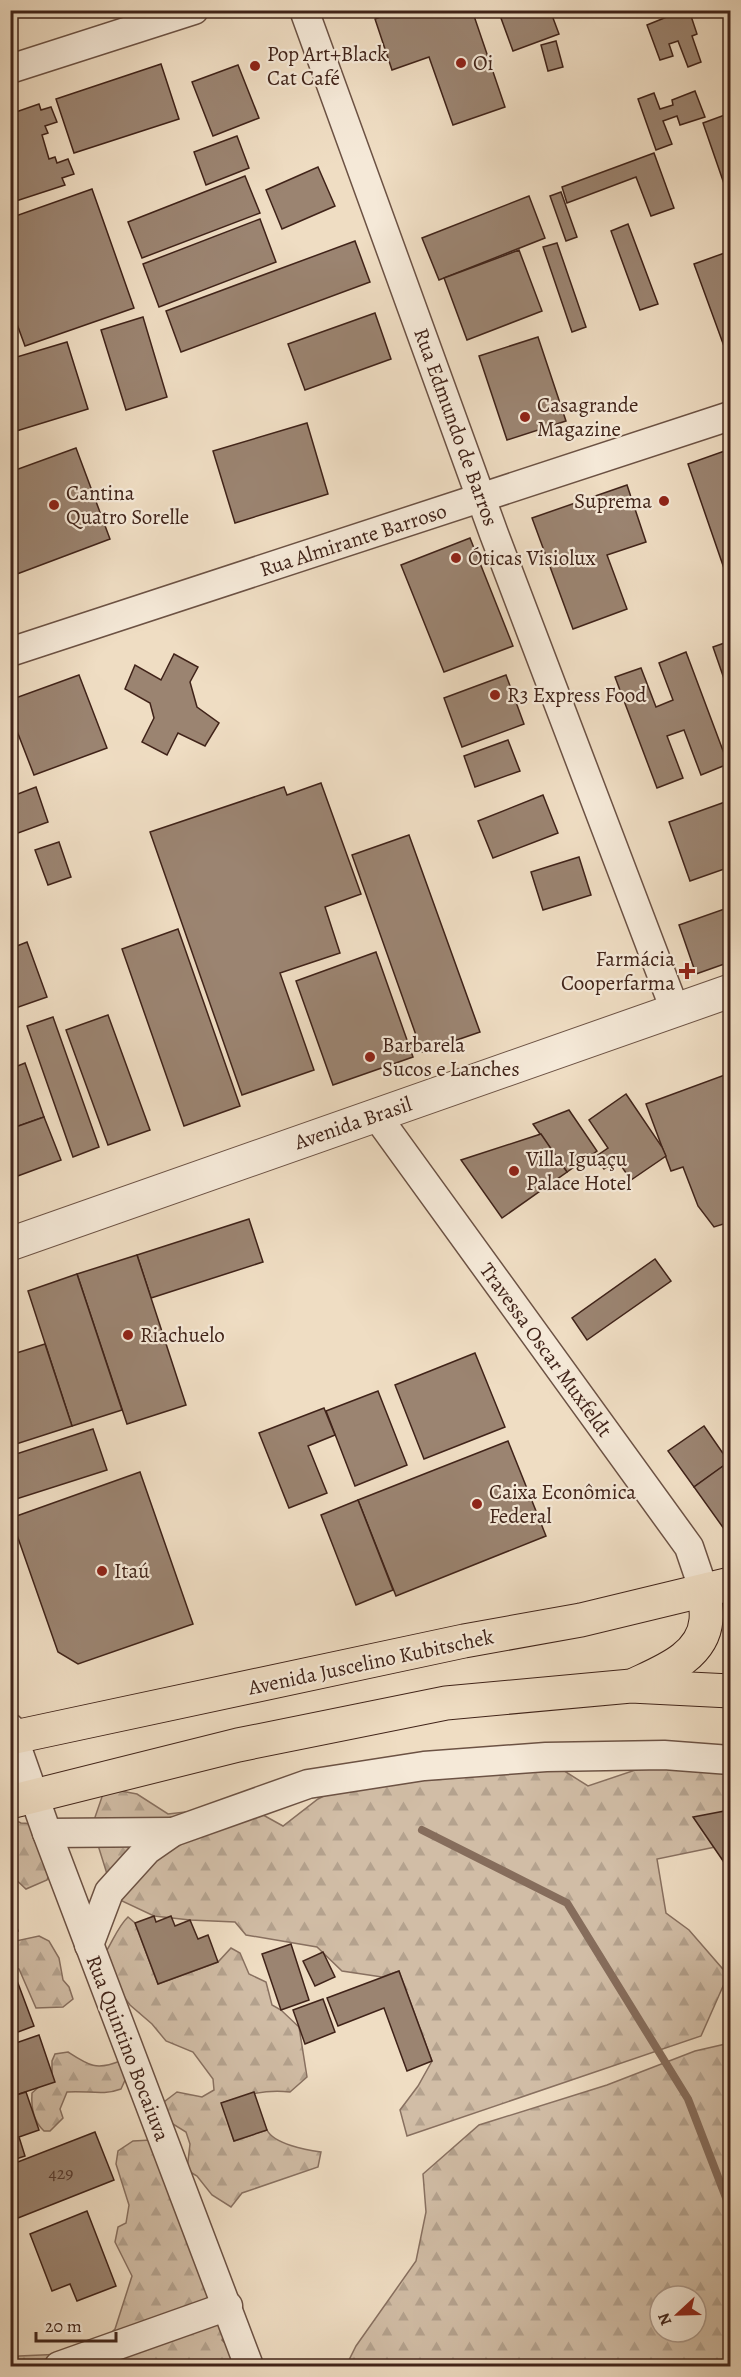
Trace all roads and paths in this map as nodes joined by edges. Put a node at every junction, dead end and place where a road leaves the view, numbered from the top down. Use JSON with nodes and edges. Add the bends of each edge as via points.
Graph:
{"nodes":[{"id":1,"x":194,"y":10,"type":"edge"},
{"id":2,"x":304,"y":10,"type":"edge"},
{"id":3,"x":10,"y":69,"type":"edge"},
{"id":4,"x":730,"y":417,"type":"edge"},
{"id":5,"x":482,"y":498,"type":"junction"},
{"id":6,"x":10,"y":652,"type":"edge"},
{"id":7,"x":730,"y":991,"type":"edge"},
{"id":8,"x":675,"y":1010,"type":"junction"},
{"id":9,"x":376,"y":1115,"type":"junction"},
{"id":10,"x":10,"y":1244,"type":"edge"},
{"id":11,"x":717,"y":1588,"type":"edge"},
{"id":12,"x":631,"y":1686,"type":"junction"},
{"id":13,"x":730,"y":1691,"type":"edge"},
{"id":14,"x":12,"y":1734,"type":"edge"},
{"id":15,"x":730,"y":1760,"type":"edge"},
{"id":16,"x":22,"y":1798,"type":"edge"},
{"id":17,"x":173,"y":1832,"type":"junction"},
{"id":18,"x":47,"y":1833,"type":"junction"},
{"id":19,"x":89,"y":1945,"type":"junction"},
{"id":20,"x":228,"y":2306,"type":"junction"},
{"id":21,"x":59,"y":2367,"type":"edge"},
{"id":22,"x":249,"y":2367,"type":"edge"}],
"edges":[{"from":1,"to":3,"type":"street"},
{"from":2,"to":5,"type":"street","name":"Rua Edmundo de Barros"},
{"from":4,"to":5,"type":"street","name":"Rua Almirante Barroso"},
{"from":5,"to":6,"type":"street","name":"Rua Almirante Barroso"},
{"from":5,"to":8,"type":"street","name":"Rua Edmundo de Barros"},
{"from":7,"to":8,"type":"street","name":"Avenida Brasil"},
{"from":8,"to":9,"type":"street","name":"Avenida Brasil"},
{"from":9,"to":10,"type":"street","name":"Avenida Brasil"},
{"from":9,"to":11,"type":"street","name":"Travessa Oscar Muxfeldt"},
{"from":11,"to":12,"type":"main road","via":[[697,1645],[675,1666]]},
{"from":11,"to":14,"type":"main road","name":"Avenida Juscelino Kubitschek","via":[[581,1620]]},
{"from":12,"to":13,"type":"main road"},
{"from":12,"to":16,"type":"main road","via":[[446,1703],[238,1745]]},
{"from":14,"to":16,"type":"street","name":"Rua Quintino Bocaiuva"},
{"from":15,"to":17,"type":"street","via":[[664,1755],[546,1757],[424,1766],[308,1784]]},
{"from":16,"to":18,"type":"street","name":"Rua Quintino Bocaiuva"},
{"from":17,"to":18,"type":"street"},
{"from":17,"to":19,"type":"street","via":[[147,1850],[109,1892]]},
{"from":18,"to":19,"type":"street","name":"Rua Quintino Bocaiuva"},
{"from":19,"to":20,"type":"street","name":"Rua Quintino Bocaiuva"},
{"from":20,"to":21,"type":"street"},
{"from":20,"to":22,"type":"street","name":"Rua Quintino Bocaiuva"}]}
